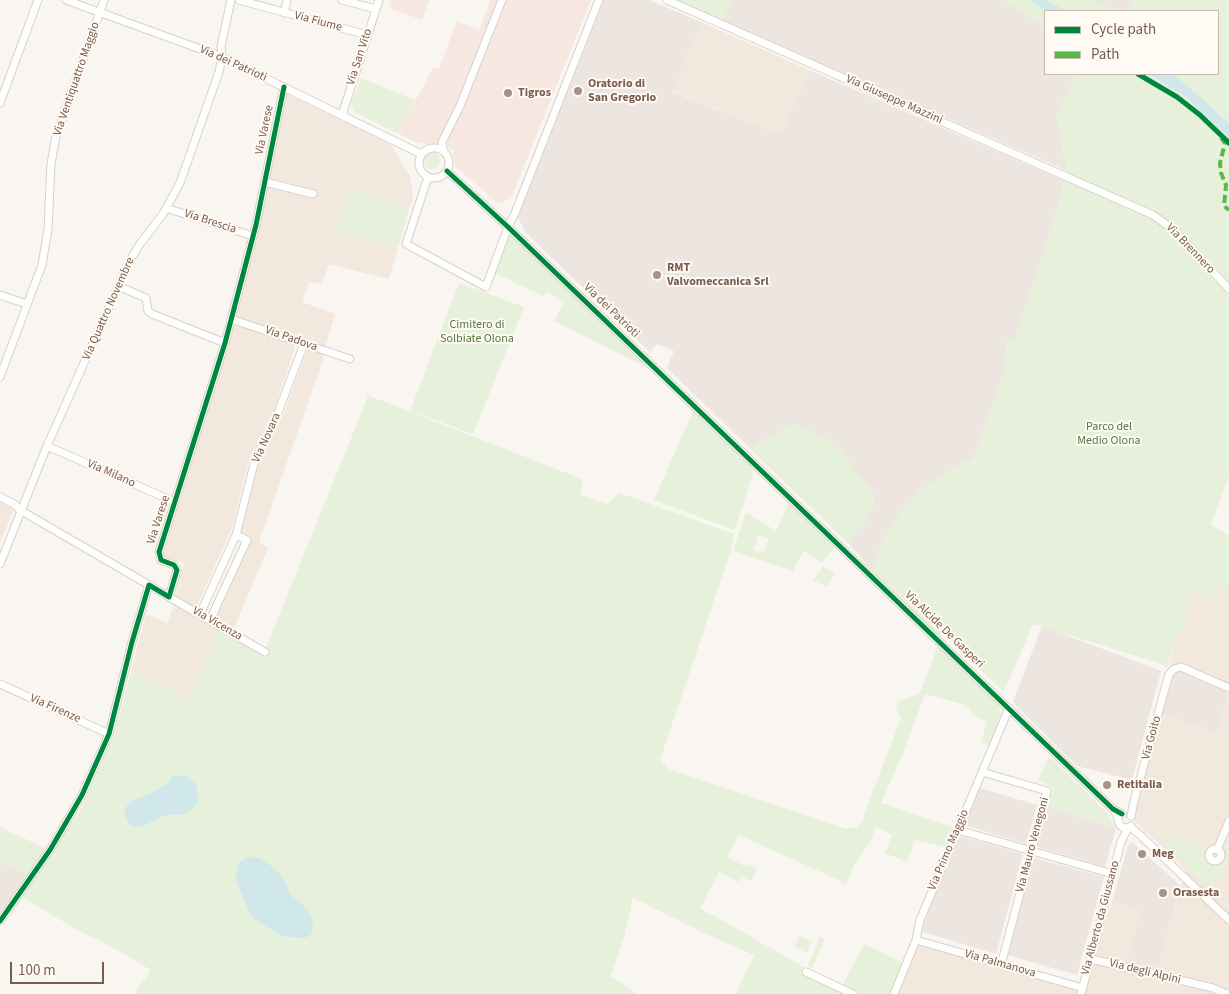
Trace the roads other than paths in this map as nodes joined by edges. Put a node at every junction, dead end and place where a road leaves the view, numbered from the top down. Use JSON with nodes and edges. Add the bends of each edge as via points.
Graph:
{"nodes":[{"id":1,"x":38,"y":0,"type":"edge"},
{"id":2,"x":66,"y":0,"type":"edge"},
{"id":3,"x":104,"y":0,"type":"edge"},
{"id":4,"x":231,"y":0,"type":"edge"},
{"id":5,"x":239,"y":0,"type":"edge"},
{"id":6,"x":287,"y":0,"type":"edge"},
{"id":7,"x":342,"y":0,"type":"edge"},
{"id":8,"x":379,"y":0,"type":"edge"},
{"id":9,"x":502,"y":0,"type":"edge"},
{"id":10,"x":600,"y":0,"type":"edge"},
{"id":11,"x":667,"y":0,"type":"edge"},
{"id":12,"x":376,"y":9,"type":"junction"},
{"id":13,"x":100,"y":13,"type":"junction"},
{"id":14,"x":284,"y":13,"type":"junction"},
{"id":15,"x":367,"y":35,"type":"junction"},
{"id":16,"x":222,"y":57,"type":"junction"},
{"id":17,"x":284,"y":87,"type":"junction"},
{"id":18,"x":0,"y":103,"type":"edge"},
{"id":19,"x":342,"y":115,"type":"junction"},
{"id":20,"x":444,"y":137,"type":"junction"},
{"id":21,"x":431,"y":148,"type":"junction"},
{"id":22,"x":443,"y":150,"type":"junction"},
{"id":23,"x":421,"y":154,"type":"junction"},
{"id":24,"x":447,"y":171,"type":"junction"},
{"id":25,"x":428,"y":177,"type":"junction"},
{"id":26,"x":265,"y":182,"type":"junction"},
{"id":27,"x":313,"y":194,"type":"dead end"},
{"id":28,"x":1120,"y":202,"type":"joint"},
{"id":29,"x":166,"y":208,"type":"junction"},
{"id":30,"x":508,"y":227,"type":"junction"},
{"id":31,"x":253,"y":236,"type":"junction"},
{"id":32,"x":118,"y":286,"type":"junction"},
{"id":33,"x":1229,"y":290,"type":"edge"},
{"id":34,"x":0,"y":295,"type":"edge"},
{"id":35,"x":28,"y":304,"type":"junction"},
{"id":36,"x":231,"y":320,"type":"junction"},
{"id":37,"x":225,"y":343,"type":"junction"},
{"id":38,"x":304,"y":344,"type":"junction"},
{"id":39,"x":350,"y":359,"type":"dead end"},
{"id":40,"x":0,"y":377,"type":"edge"},
{"id":41,"x":47,"y":446,"type":"junction"},
{"id":42,"x":760,"y":468,"type":"joint"},
{"id":43,"x":0,"y":497,"type":"edge"},
{"id":44,"x":175,"y":502,"type":"junction"},
{"id":45,"x":20,"y":510,"type":"junction"},
{"id":46,"x":236,"y":535,"type":"junction"},
{"id":47,"x":0,"y":564,"type":"edge"},
{"id":48,"x":149,"y":585,"type":"junction"},
{"id":49,"x":169,"y":597,"type":"junction"},
{"id":50,"x":200,"y":614,"type":"junction"},
{"id":51,"x":210,"y":620,"type":"junction"},
{"id":52,"x":265,"y":652,"type":"dead end"},
{"id":53,"x":0,"y":684,"type":"edge"},
{"id":54,"x":1229,"y":688,"type":"edge"},
{"id":55,"x":1009,"y":708,"type":"junction"},
{"id":56,"x":109,"y":734,"type":"junction"},
{"id":57,"x":982,"y":772,"type":"junction"},
{"id":58,"x":1134,"y":801,"type":"junction"},
{"id":59,"x":1121,"y":815,"type":"junction"},
{"id":60,"x":1229,"y":821,"type":"edge"},
{"id":61,"x":1129,"y":825,"type":"junction"},
{"id":62,"x":958,"y":830,"type":"junction"},
{"id":63,"x":1217,"y":850,"type":"dead end"},
{"id":64,"x":1031,"y":851,"type":"junction"},
{"id":65,"x":1113,"y":874,"type":"junction"},
{"id":66,"x":1229,"y":920,"type":"edge"},
{"id":67,"x":0,"y":921,"type":"edge"},
{"id":68,"x":916,"y":940,"type":"junction"},
{"id":69,"x":1091,"y":959,"type":"junction"},
{"id":70,"x":1001,"y":965,"type":"junction"},
{"id":71,"x":806,"y":972,"type":"dead end"},
{"id":72,"x":1082,"y":991,"type":"edge"},
{"id":73,"x":853,"y":994,"type":"edge"},
{"id":74,"x":894,"y":994,"type":"edge"},
{"id":75,"x":1227,"y":994,"type":"edge"}],
"edges":[{"from":1,"to":18,"type":"street"},
{"from":2,"to":13,"type":"street","name":"Via dei Patrioti"},
{"from":3,"to":13,"type":"street","name":"Via Ventiquattro Maggio"},
{"from":4,"to":16,"type":"street","name":"Via Quattro Novembre","via":[[221,46]]},
{"from":5,"to":14,"type":"street","name":"Via Fiume"},
{"from":6,"to":14,"type":"street"},
{"from":7,"to":12,"type":"street"},
{"from":8,"to":12,"type":"street","name":"Via San Vito"},
{"from":9,"to":20,"type":"street","via":[[460,106]]},
{"from":10,"to":30,"type":"street"},
{"from":11,"to":28,"type":"street","name":"Via Giuseppe Mazzini"},
{"from":12,"to":15,"type":"street","name":"Via San Vito"},
{"from":13,"to":16,"type":"street","name":"Via dei Patrioti"},
{"from":13,"to":35,"type":"street","name":"Via Ventiquattro Maggio","via":[[56,136],[51,164],[48,229],[42,264]]},
{"from":14,"to":15,"type":"street","name":"Via Fiume"},
{"from":15,"to":19,"type":"street","name":"Via San Vito"},
{"from":16,"to":17,"type":"street","name":"Via dei Patrioti"},
{"from":16,"to":29,"type":"street","name":"Via Quattro Novembre","via":[[180,183]]},
{"from":17,"to":19,"type":"street","name":"Via dei Patrioti"},
{"from":17,"to":26,"type":"street","name":"Via Varese"},
{"from":19,"to":23,"type":"street","name":"Via dei Patrioti"},
{"from":20,"to":21,"type":"street"},
{"from":20,"to":22,"type":"street"},
{"from":21,"to":22,"type":"street"},
{"from":21,"to":23,"type":"street"},
{"from":22,"to":24,"type":"street","via":[[449,159]]},
{"from":23,"to":25,"type":"street","via":[[420,169]]},
{"from":24,"to":25,"type":"street","via":[[438,178]]},
{"from":24,"to":30,"type":"street","name":"Via dei Patrioti"},
{"from":25,"to":30,"type":"street","via":[[406,244],[486,287]]},
{"from":26,"to":27,"type":"street"},
{"from":26,"to":31,"type":"street","name":"Via Varese"},
{"from":28,"to":33,"type":"street","name":"Via Brennero","via":[[1153,215],[1168,225]]},
{"from":29,"to":31,"type":"street","name":"Via Brescia"},
{"from":29,"to":32,"type":"street","name":"Via Quattro Novembre","via":[[134,253]]},
{"from":30,"to":42,"type":"street","name":"Via dei Patrioti"},
{"from":31,"to":36,"type":"street","name":"Via Varese"},
{"from":32,"to":37,"type":"street","via":[[146,298],[148,311],[152,314]]},
{"from":32,"to":41,"type":"street","name":"Via Quattro Novembre"},
{"from":34,"to":35,"type":"street"},
{"from":35,"to":40,"type":"street","name":"Via Ventiquattro Maggio"},
{"from":36,"to":37,"type":"street","name":"Via Varese"},
{"from":36,"to":38,"type":"street","name":"Via Padova"},
{"from":37,"to":44,"type":"street","name":"Via Varese"},
{"from":38,"to":39,"type":"street","name":"Via Padova"},
{"from":38,"to":46,"type":"street","name":"Via Novara","via":[[280,410],[254,464]]},
{"from":41,"to":44,"type":"street","name":"Via Milano"},
{"from":41,"to":45,"type":"street","name":"Via Quattro Novembre"},
{"from":42,"to":55,"type":"street","name":"Via Alcide De Gasperi"},
{"from":43,"to":45,"type":"street"},
{"from":44,"to":49,"type":"street","name":"Via Varese","via":[[159,555],[161,560],[174,565],[177,570]]},
{"from":45,"to":47,"type":"street","name":"Via Quattro Novembre"},
{"from":45,"to":48,"type":"street"},
{"from":46,"to":50,"type":"street","name":"Via Novara"},
{"from":46,"to":51,"type":"street","via":[[247,540]]},
{"from":48,"to":49,"type":"street"},
{"from":48,"to":56,"type":"street"},
{"from":49,"to":50,"type":"street","name":"Via Vicenza"},
{"from":50,"to":51,"type":"street","name":"Via Vicenza"},
{"from":51,"to":52,"type":"street","name":"Via Vicenza"},
{"from":53,"to":56,"type":"street","name":"Via Firenze"},
{"from":54,"to":58,"type":"street","name":"Via Goito","via":[[1181,667],[1169,674]]},
{"from":55,"to":57,"type":"street","name":"Via Primo Maggio"},
{"from":55,"to":59,"type":"street","name":"Via Alcide De Gasperi"},
{"from":56,"to":67,"type":"street","via":[[82,795],[50,850]]},
{"from":57,"to":62,"type":"street","name":"Via Primo Maggio"},
{"from":57,"to":64,"type":"street","name":"Via Mauro Venegoni","via":[[1047,791]]},
{"from":58,"to":59,"type":"street","name":"Via Goito"},
{"from":58,"to":61,"type":"street","name":"Via Goito"},
{"from":59,"to":61,"type":"street","via":[[1127,813]]},
{"from":59,"to":61,"type":"street","name":"Via Alcide De Gasperi","via":[[1118,824]]},
{"from":60,"to":63,"type":"street"},
{"from":61,"to":65,"type":"street","name":"Via Alberto da Giussano"},
{"from":61,"to":66,"type":"street"},
{"from":62,"to":64,"type":"street"},
{"from":62,"to":68,"type":"street","name":"Via Primo Maggio","via":[[920,920]]},
{"from":64,"to":65,"type":"street"},
{"from":64,"to":70,"type":"street","name":"Via Mauro Venegoni"},
{"from":65,"to":69,"type":"street","name":"Via Alberto da Giussano"},
{"from":68,"to":70,"type":"street","name":"Via Palmanova"},
{"from":68,"to":74,"type":"street","name":"Via Primo Maggio"},
{"from":69,"to":72,"type":"street","name":"Via Alberto da Giussano"},
{"from":69,"to":75,"type":"street","name":"Via degli Alpini"},
{"from":70,"to":72,"type":"street","name":"Via Palmanova"},
{"from":71,"to":73,"type":"street"}]}
